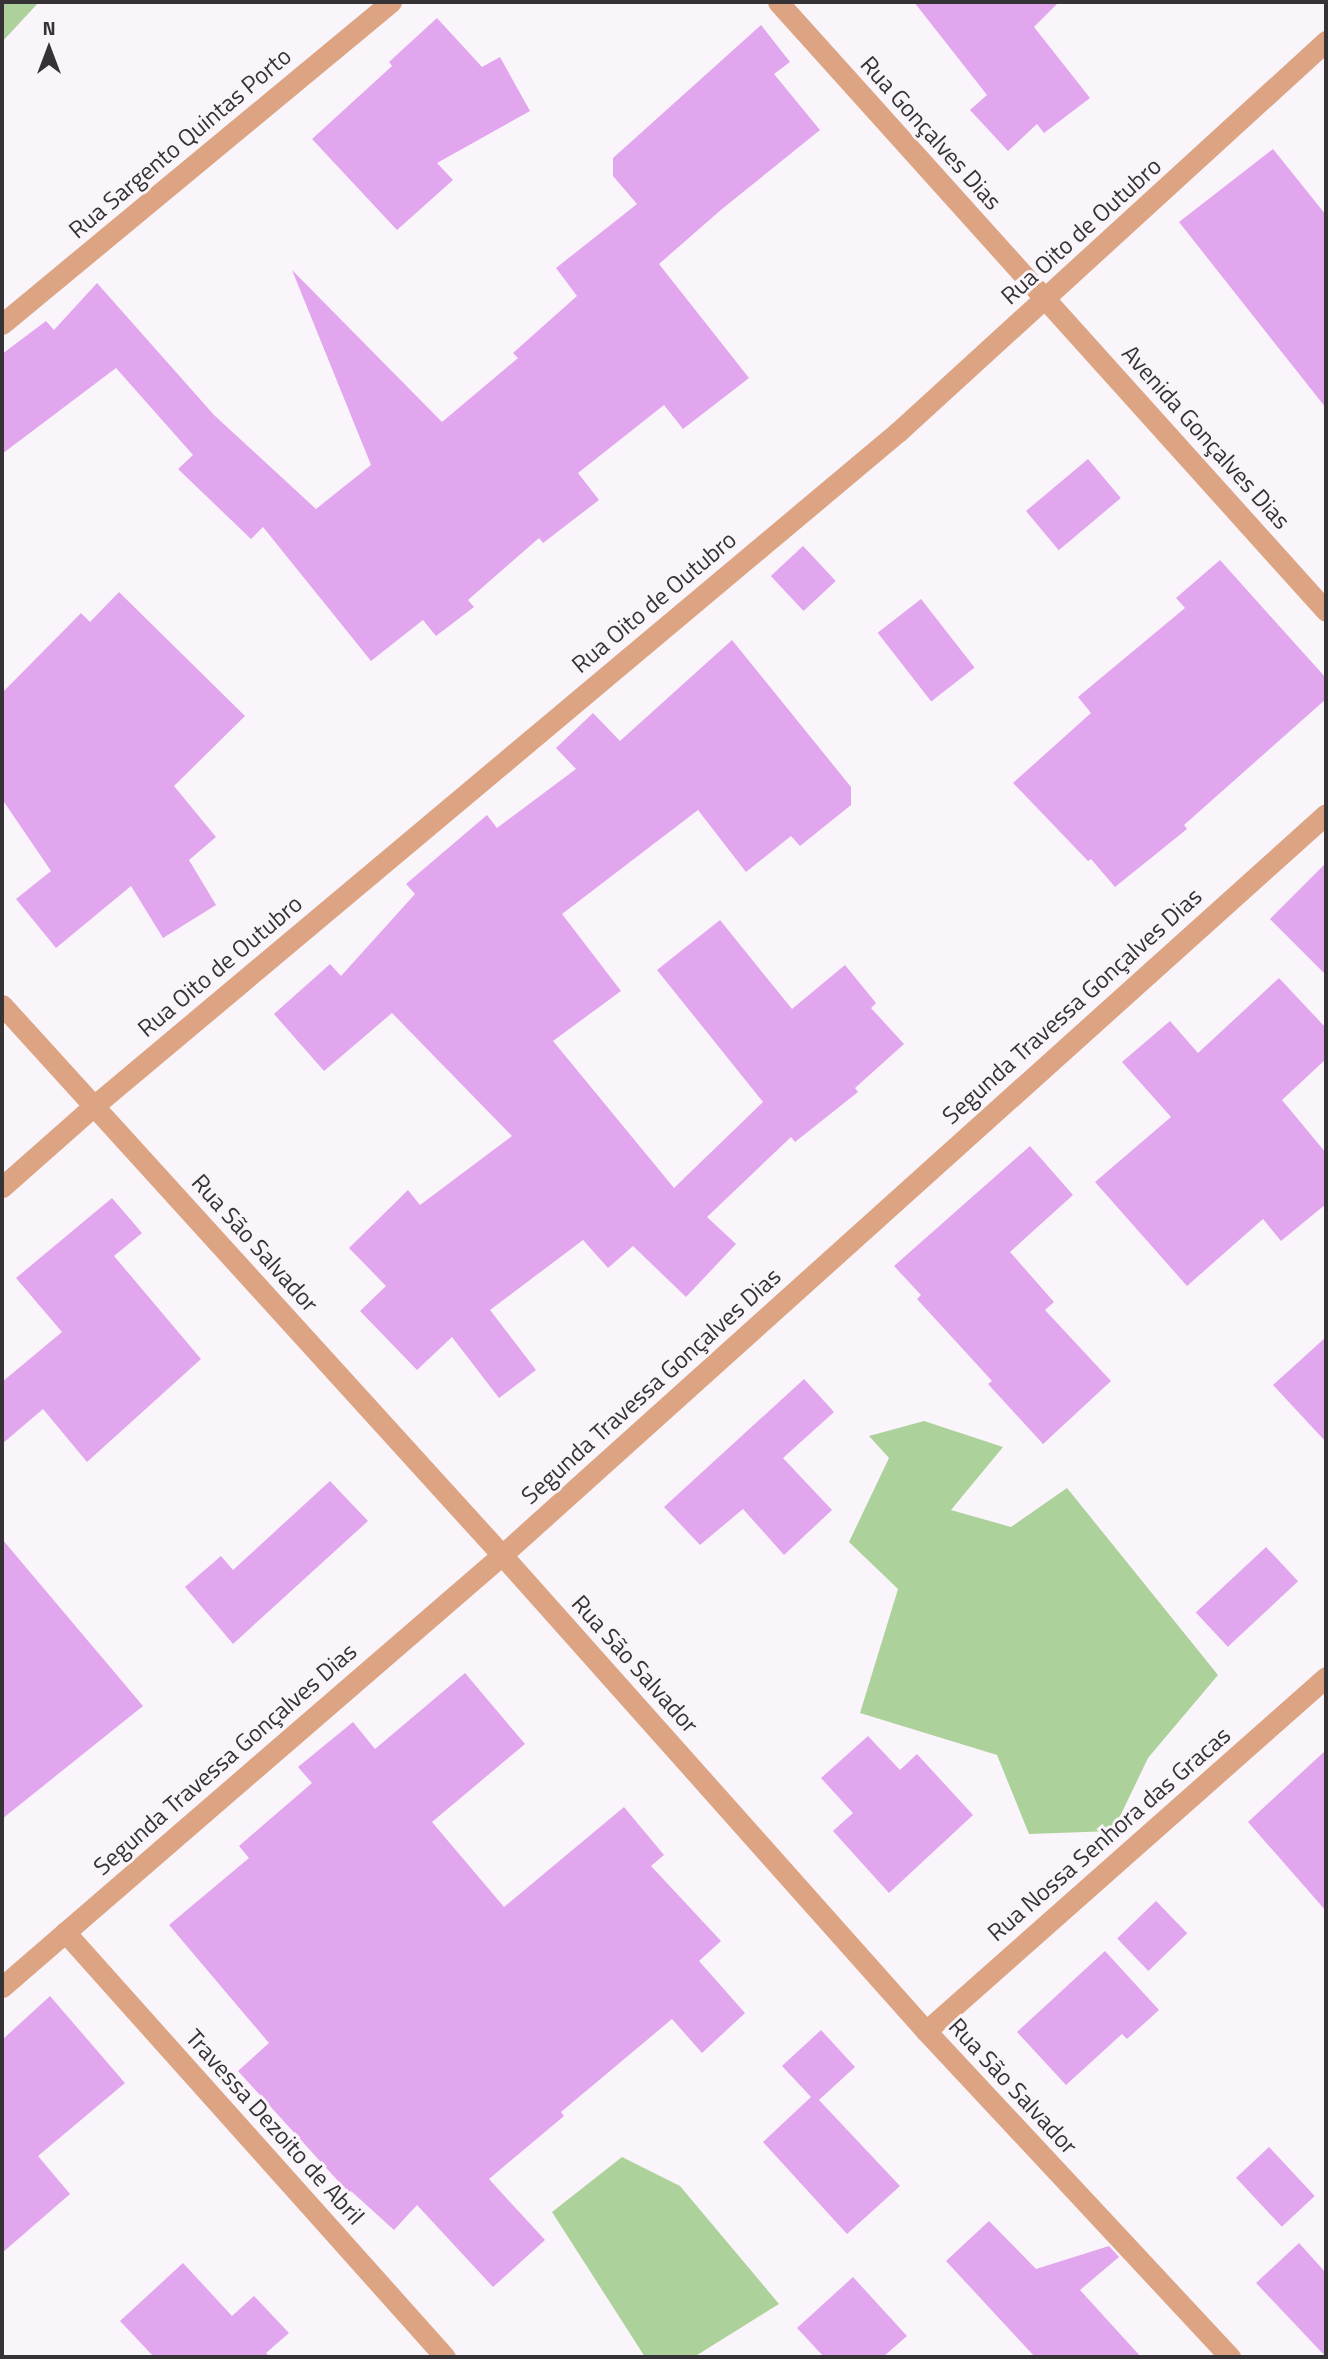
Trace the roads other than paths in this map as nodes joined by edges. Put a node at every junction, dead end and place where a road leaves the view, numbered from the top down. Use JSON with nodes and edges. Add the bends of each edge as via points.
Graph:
{"nodes":[{"id":1,"x":391,"y":2,"type":"edge"},
{"id":2,"x":778,"y":2,"type":"edge"},
{"id":3,"x":1326,"y":41,"type":"edge"},
{"id":4,"x":1046,"y":299,"type":"junction"},
{"id":5,"x":2,"y":324,"type":"edge"},
{"id":6,"x":1326,"y":611,"type":"edge"},
{"id":7,"x":1326,"y":814,"type":"edge"},
{"id":8,"x":2,"y":1004,"type":"edge"},
{"id":9,"x":94,"y":1105,"type":"junction"},
{"id":10,"x":2,"y":1187,"type":"edge"},
{"id":11,"x":502,"y":1555,"type":"junction"},
{"id":12,"x":1326,"y":1678,"type":"edge"},
{"id":13,"x":65,"y":1932,"type":"junction"},
{"id":14,"x":2,"y":1987,"type":"edge"},
{"id":15,"x":926,"y":2031,"type":"junction"},
{"id":16,"x":445,"y":2357,"type":"edge"},
{"id":17,"x":1230,"y":2357,"type":"edge"}],
"edges":[{"from":1,"to":5,"type":"street","name":"Rua Sargento Quintas Porto"},
{"from":2,"to":4,"type":"street","name":"Rua Gonçalves Dias"},
{"from":3,"to":4,"type":"street","name":"Rua Oito de Outubro"},
{"from":4,"to":6,"type":"street","name":"Avenida Gonçalves Dias"},
{"from":4,"to":9,"type":"street","name":"Rua Oito de Outubro","via":[[888,440]]},
{"from":7,"to":11,"type":"street","name":"Segunda Travessa Gonçalves Dias"},
{"from":8,"to":9,"type":"street","name":"Rua São Salvador"},
{"from":9,"to":10,"type":"street","name":"Rua Oito de Outubro"},
{"from":9,"to":11,"type":"street","name":"Rua São Salvador"},
{"from":11,"to":13,"type":"street","name":"Segunda Travessa Gonçalves Dias"},
{"from":11,"to":15,"type":"street","name":"Rua São Salvador"},
{"from":12,"to":15,"type":"street","name":"Rua Nossa Senhora das Gracas"},
{"from":13,"to":14,"type":"street","name":"Segunda Travessa Gonçalves Dias"},
{"from":13,"to":16,"type":"street","name":"Travessa Dezoito de Abril"},
{"from":15,"to":17,"type":"street","name":"Rua São Salvador"}]}
